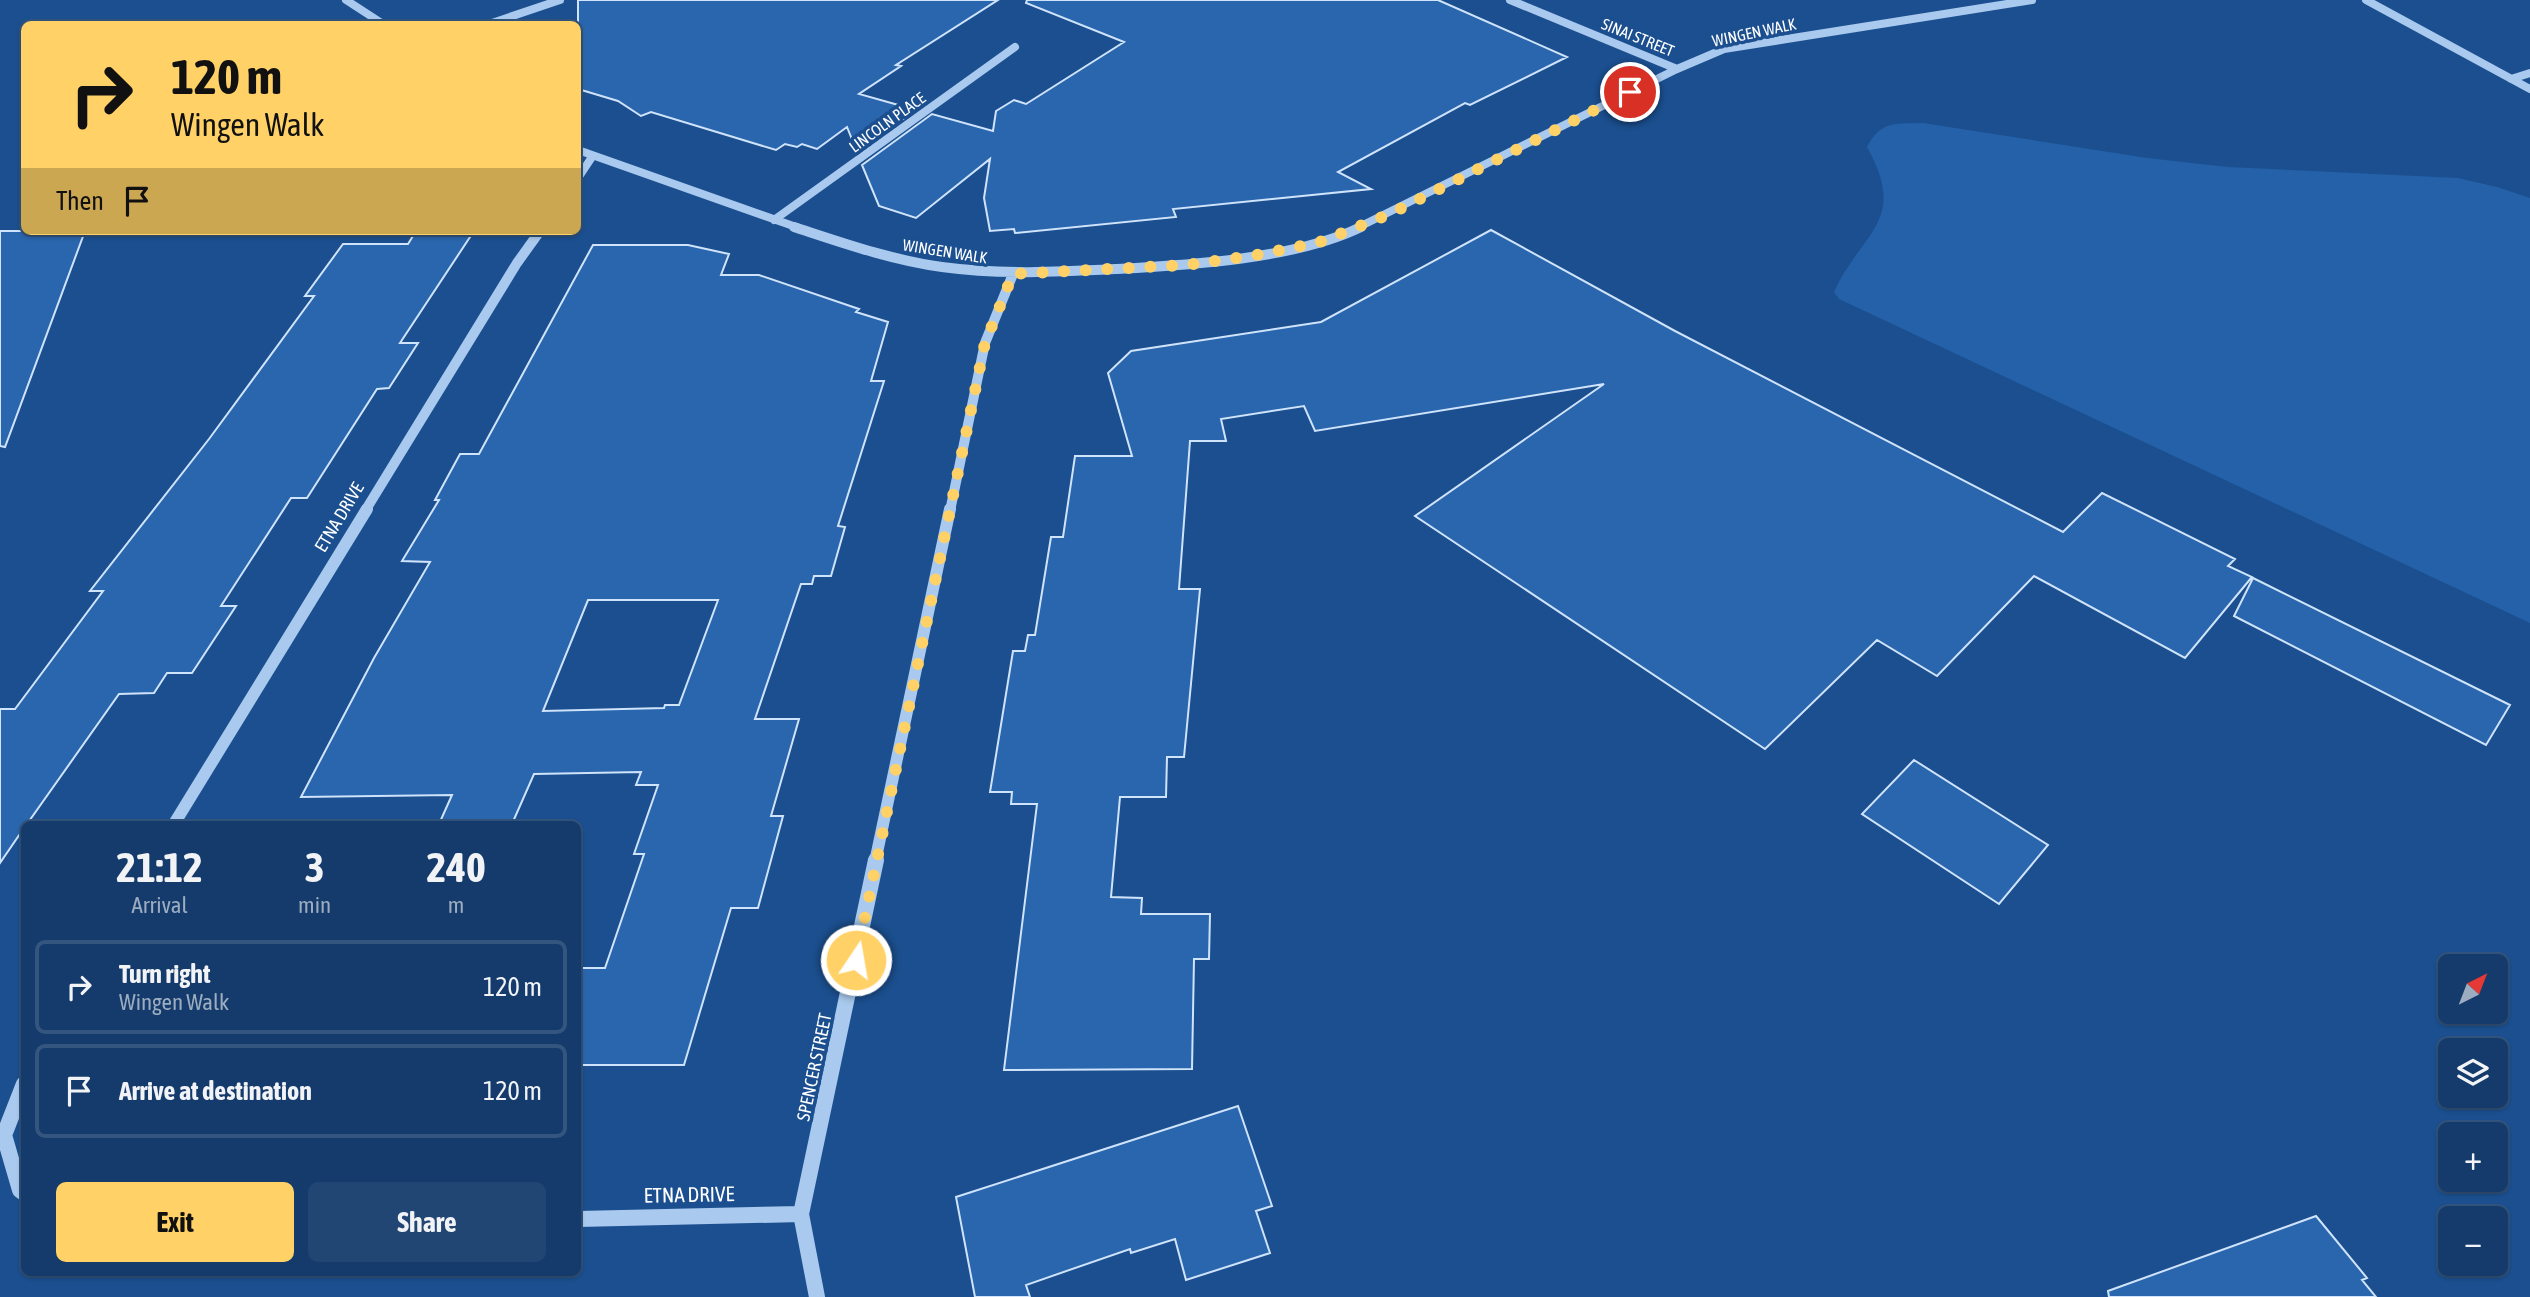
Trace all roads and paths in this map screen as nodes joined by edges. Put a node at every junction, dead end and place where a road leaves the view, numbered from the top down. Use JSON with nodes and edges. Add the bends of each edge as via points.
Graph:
{"nodes":[{"id":1,"x":346,"y":0,"type":"edge"},
{"id":2,"x":560,"y":0,"type":"edge"},
{"id":3,"x":1510,"y":0,"type":"edge"},
{"id":4,"x":2032,"y":0,"type":"edge"},
{"id":5,"x":2367,"y":0,"type":"edge"},
{"id":6,"x":378,"y":21,"type":"edge"},
{"id":7,"x":498,"y":21,"type":"edge"},
{"id":8,"x":1016,"y":47,"type":"dead end"},
{"id":9,"x":1677,"y":69,"type":"junction"},
{"id":10,"x":2530,"y":74,"type":"edge"},
{"id":11,"x":2511,"y":79,"type":"junction"},
{"id":12,"x":2530,"y":89,"type":"edge"},
{"id":13,"x":581,"y":152,"type":"edge"},
{"id":14,"x":592,"y":157,"type":"junction"},
{"id":15,"x":581,"y":174,"type":"edge"},
{"id":16,"x":774,"y":220,"type":"junction"},
{"id":17,"x":537,"y":235,"type":"edge"},
{"id":18,"x":1013,"y":274,"type":"junction"},
{"id":19,"x":176,"y":821,"type":"edge"},
{"id":20,"x":21,"y":1092,"type":"edge"},
{"id":21,"x":21,"y":1191,"type":"edge"},
{"id":22,"x":801,"y":1214,"type":"junction"},
{"id":23,"x":581,"y":1219,"type":"edge"},
{"id":24,"x":817,"y":1297,"type":"edge"}],
"edges":[{"from":1,"to":6,"type":"street"},
{"from":2,"to":7,"type":"street"},
{"from":3,"to":9,"type":"street","name":"SINAI STREET"},
{"from":4,"to":9,"type":"street","name":"WINGEN WALK","via":[[1724,49]]},
{"from":5,"to":11,"type":"street"},
{"from":8,"to":16,"type":"street","name":"LINCOLN PLACE"},
{"from":9,"to":18,"type":"street","name":"WINGEN WALK","via":[[1390,214],[1317,243],[1186,265]]},
{"from":10,"to":11,"type":"street"},
{"from":11,"to":12,"type":"street"},
{"from":13,"to":14,"type":"street","name":"WINGEN WALK"},
{"from":14,"to":15,"type":"street"},
{"from":14,"to":16,"type":"street","name":"WINGEN WALK"},
{"from":16,"to":18,"type":"street","name":"WINGEN WALK","via":[[872,253],[941,267]]},
{"from":17,"to":19,"type":"street","name":"ETNA DRIVE"},
{"from":18,"to":22,"type":"street","name":"SPENCER STREET","via":[[985,343]]},
{"from":20,"to":21,"type":"street","via":[[4,1135]]},
{"from":22,"to":23,"type":"street","name":"ETNA DRIVE"},
{"from":22,"to":24,"type":"street","name":"SPENCER STREET"}]}
